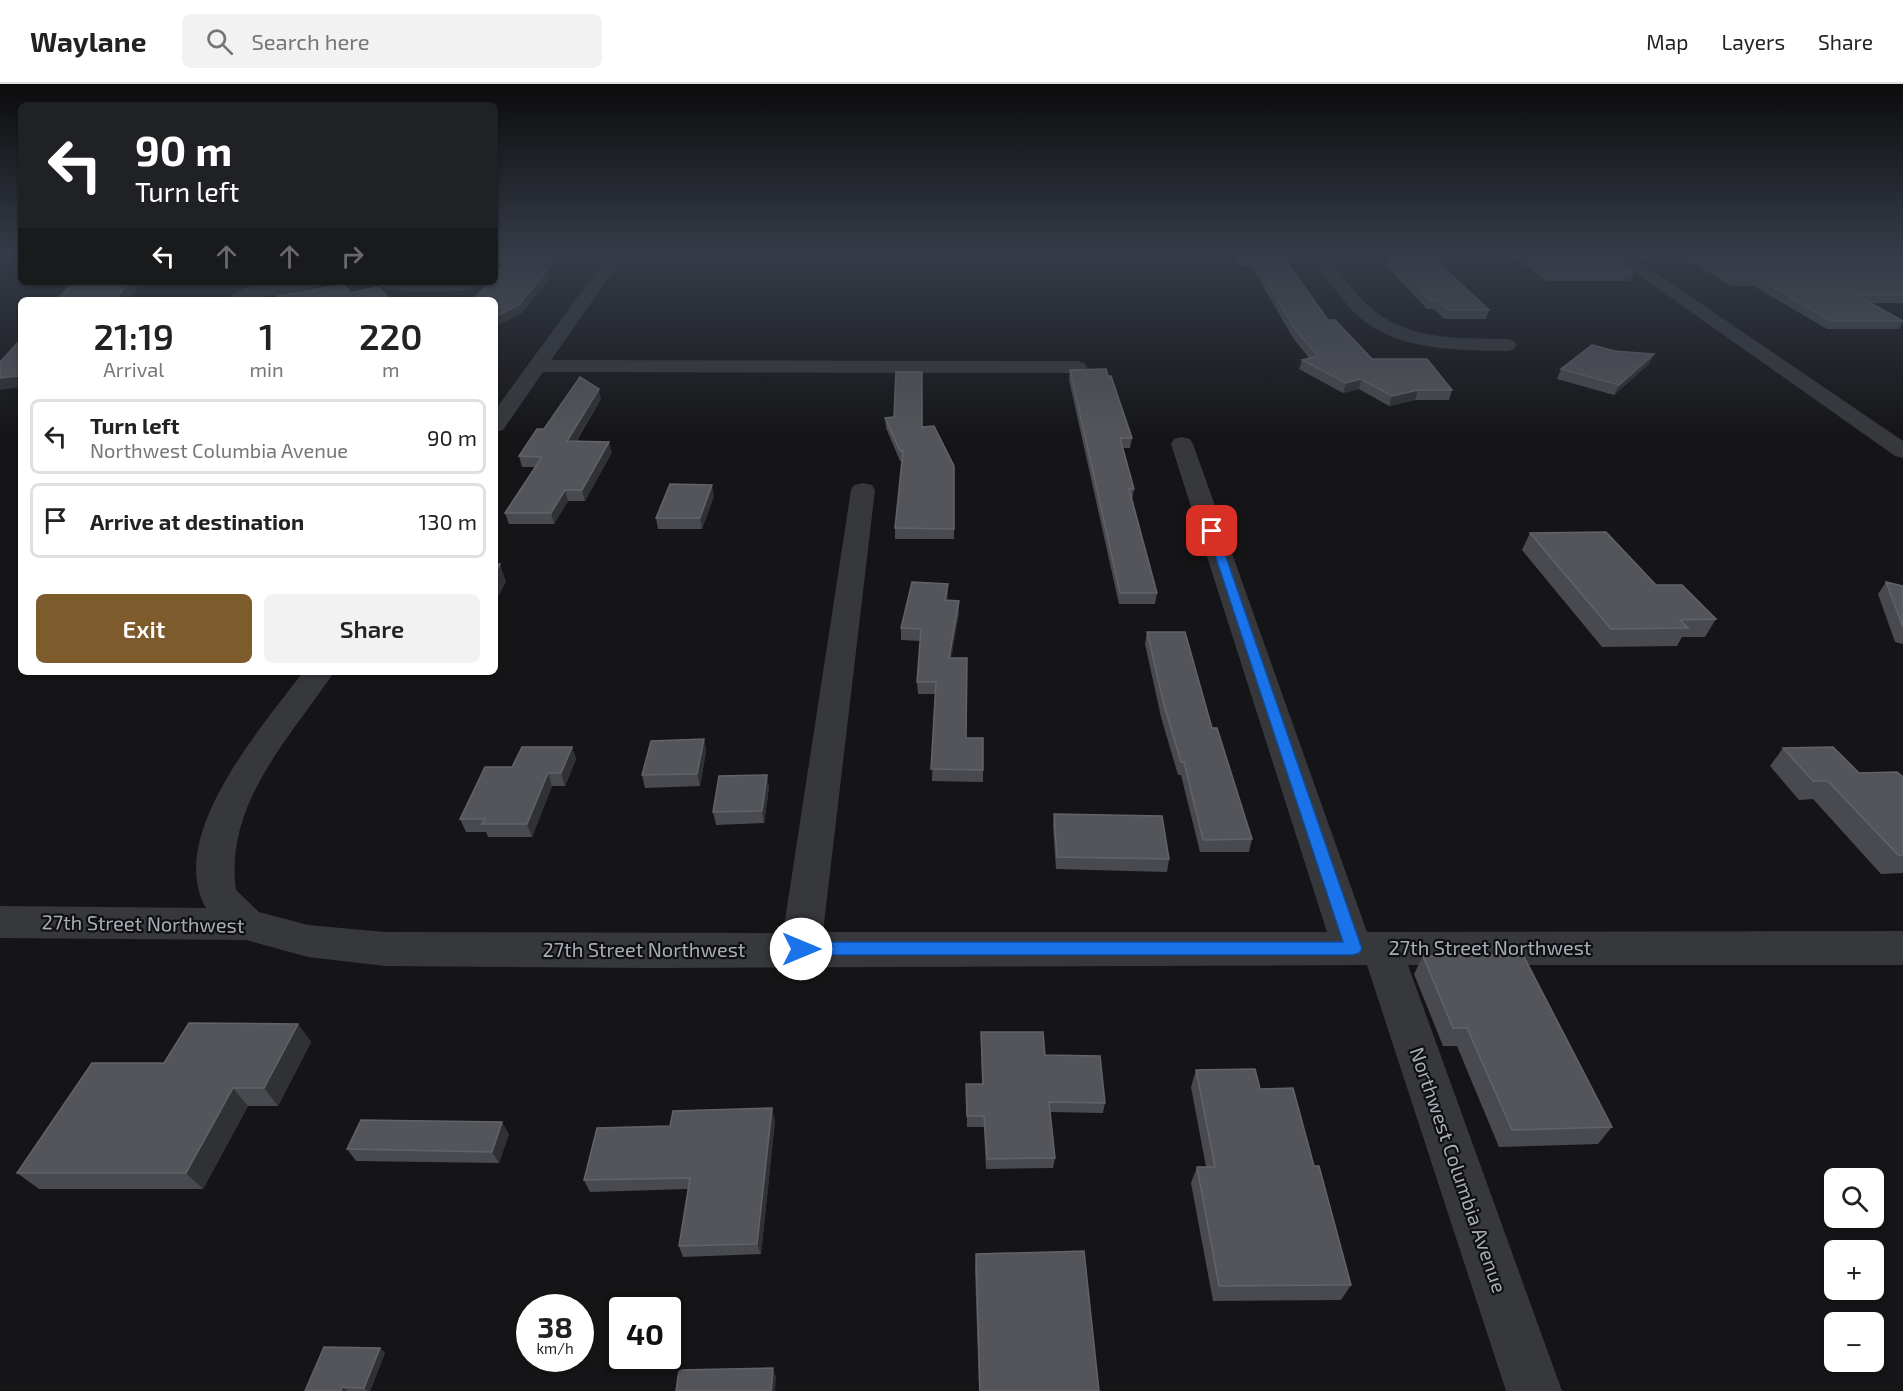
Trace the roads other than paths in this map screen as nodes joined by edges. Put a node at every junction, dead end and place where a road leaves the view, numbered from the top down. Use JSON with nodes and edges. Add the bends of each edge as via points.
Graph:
{"nodes":[{"id":1,"x":573,"y":315,"type":"edge"},
{"id":2,"x":1371,"y":315,"type":"edge"},
{"id":3,"x":1706,"y":315,"type":"edge"},
{"id":4,"x":1507,"y":345,"type":"dead end"},
{"id":5,"x":537,"y":366,"type":"junction"},
{"id":6,"x":1077,"y":367,"type":"edge"},
{"id":7,"x":498,"y":421,"type":"edge"},
{"id":8,"x":1182,"y":444,"type":"dead end"},
{"id":9,"x":1903,"y":451,"type":"edge"},
{"id":10,"x":863,"y":490,"type":"dead end"},
{"id":11,"x":317,"y":675,"type":"edge"},
{"id":12,"x":0,"y":922,"type":"edge"},
{"id":13,"x":246,"y":924,"type":"junction"},
{"id":14,"x":1903,"y":948,"type":"edge"},
{"id":15,"x":801,"y":949,"type":"junction"},
{"id":16,"x":1368,"y":949,"type":"junction"},
{"id":17,"x":1534,"y":1391,"type":"edge"}],
"edges":[{"from":1,"to":5,"type":"street"},
{"from":2,"to":4,"type":"street","via":[[1387,327],[1413,336]]},
{"from":3,"to":9,"type":"street"},
{"from":5,"to":6,"type":"street"},
{"from":5,"to":7,"type":"street"},
{"from":8,"to":16,"type":"street","name":"Northwest Columbia Avenue"},
{"from":10,"to":15,"type":"street"},
{"from":11,"to":13,"type":"street","via":[[242,780],[218,833],[214,863],[218,894]]},
{"from":12,"to":13,"type":"street","name":"27th Street Northwest"},
{"from":13,"to":15,"type":"street","name":"27th Street Northwest","via":[[308,941],[385,949]]},
{"from":14,"to":16,"type":"street","name":"27th Street Northwest"},
{"from":15,"to":16,"type":"street","name":"27th Street Northwest"},
{"from":16,"to":17,"type":"street","name":"Northwest Columbia Avenue"}]}
